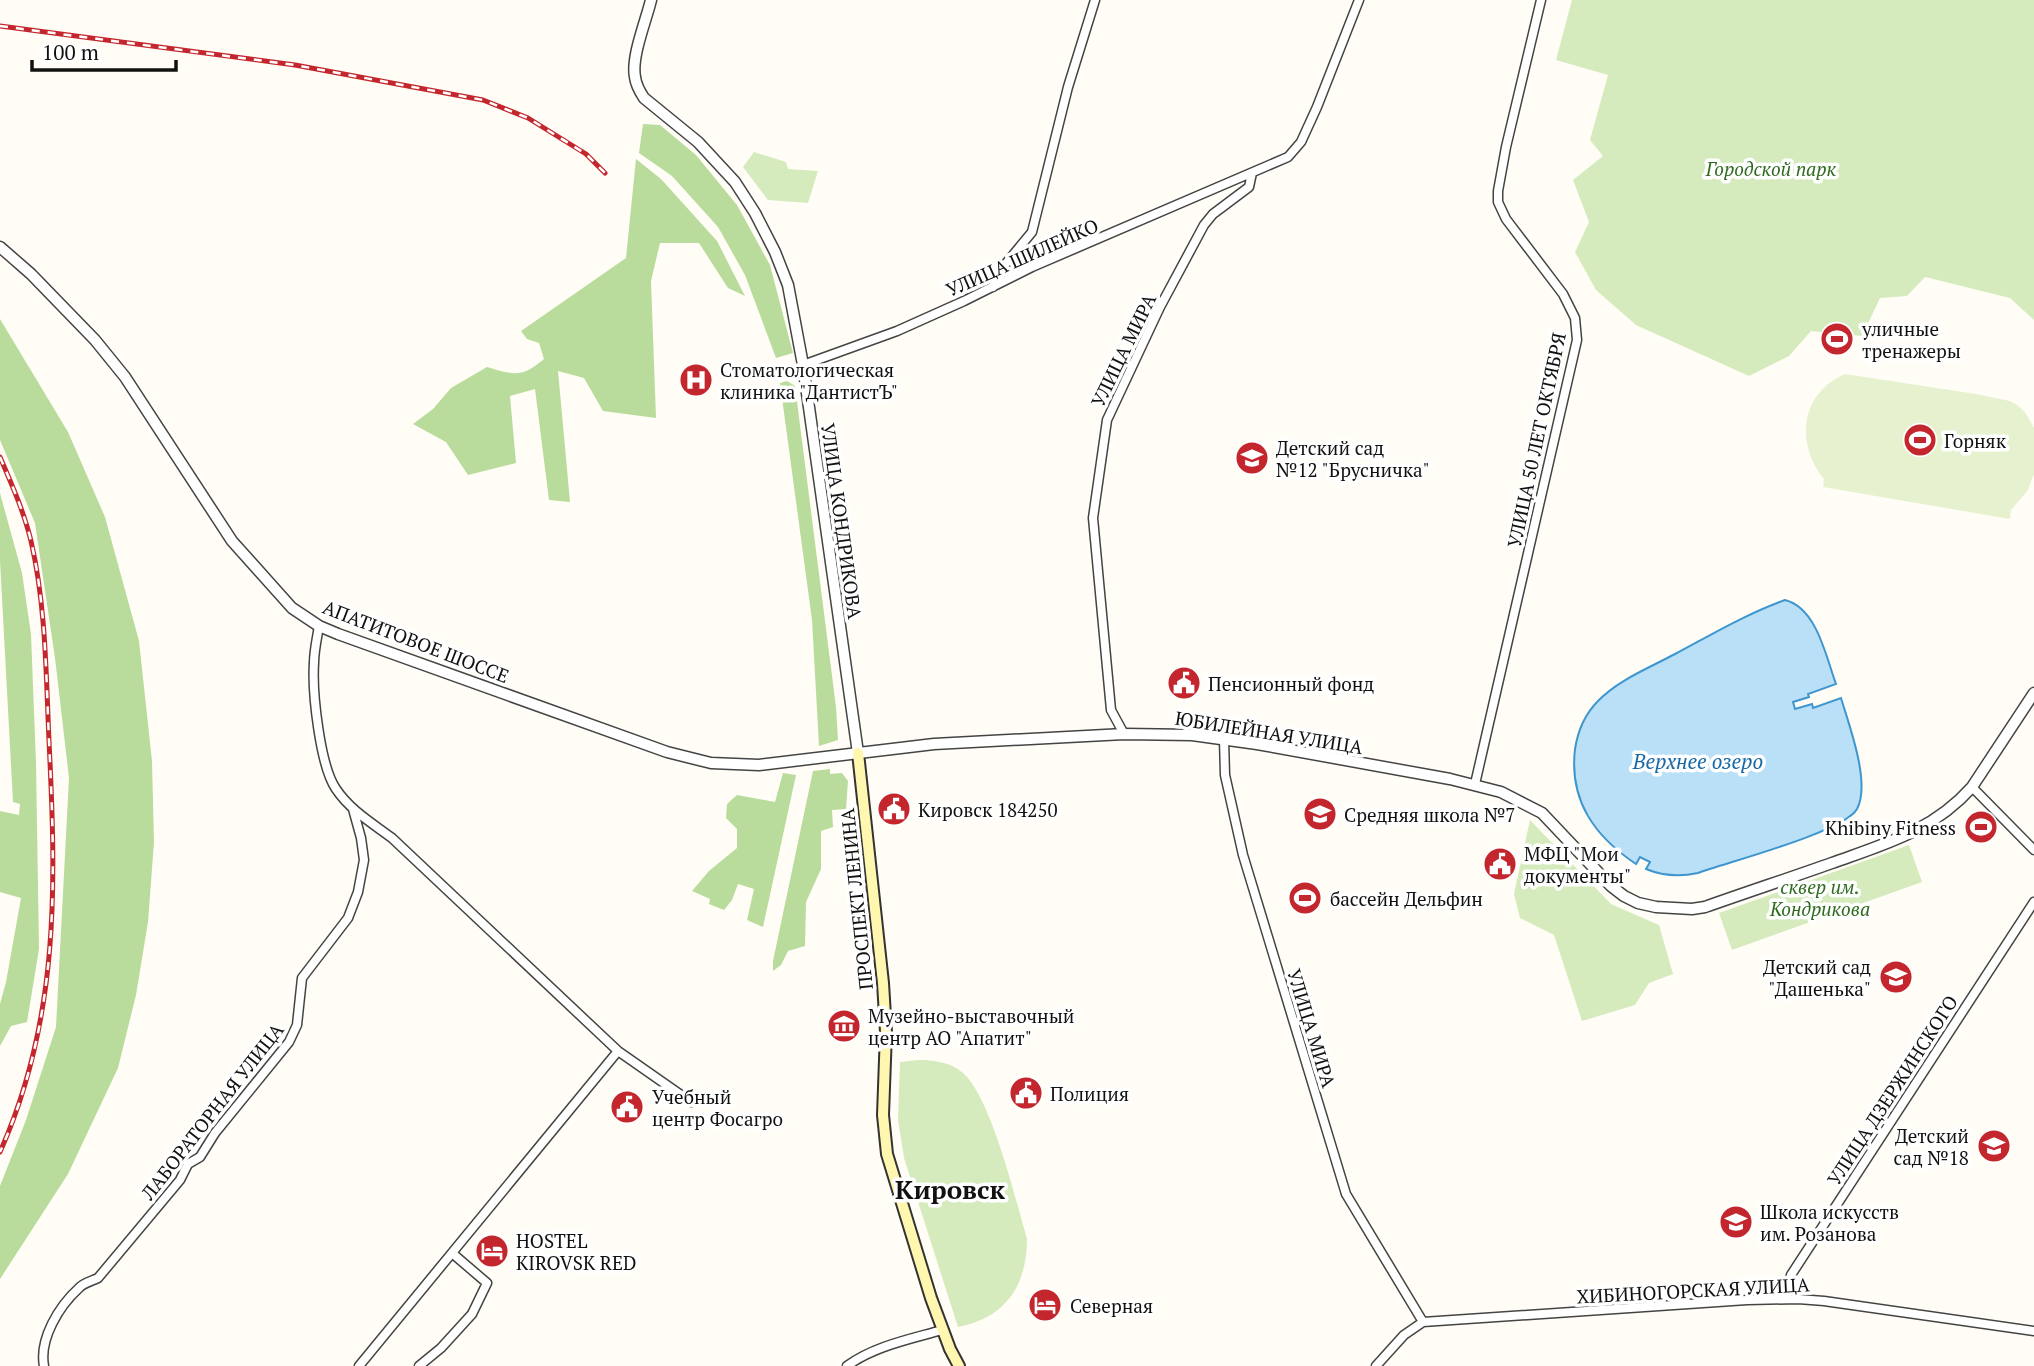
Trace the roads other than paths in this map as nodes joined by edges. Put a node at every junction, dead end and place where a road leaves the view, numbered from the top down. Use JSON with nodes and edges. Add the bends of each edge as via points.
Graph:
{"nodes":[{"id":1,"x":651,"y":0,"type":"edge"},
{"id":2,"x":1095,"y":0,"type":"edge"},
{"id":3,"x":1359,"y":0,"type":"edge"},
{"id":4,"x":1541,"y":0,"type":"edge"},
{"id":5,"x":1252,"y":173,"type":"junction"},
{"id":6,"x":0,"y":247,"type":"edge"},
{"id":7,"x":993,"y":288,"type":"junction"},
{"id":8,"x":803,"y":365,"type":"junction"},
{"id":9,"x":319,"y":626,"type":"junction"},
{"id":10,"x":2034,"y":693,"type":"edge"},
{"id":11,"x":1125,"y":734,"type":"junction"},
{"id":12,"x":1224,"y":739,"type":"junction"},
{"id":13,"x":858,"y":753,"type":"junction"},
{"id":14,"x":1475,"y":784,"type":"junction"},
{"id":15,"x":1972,"y":787,"type":"junction"},
{"id":16,"x":353,"y":809,"type":"junction"},
{"id":17,"x":2034,"y":850,"type":"edge"},
{"id":18,"x":2034,"y":902,"type":"edge"},
{"id":19,"x":618,"y":1051,"type":"junction"},
{"id":20,"x":691,"y":1102,"type":"dead end"},
{"id":21,"x":452,"y":1253,"type":"junction"},
{"id":22,"x":1786,"y":1299,"type":"junction"},
{"id":23,"x":1423,"y":1322,"type":"junction"},
{"id":24,"x":2034,"y":1331,"type":"edge"},
{"id":25,"x":944,"y":1334,"type":"junction"},
{"id":26,"x":44,"y":1366,"type":"edge"},
{"id":27,"x":359,"y":1366,"type":"edge"},
{"id":28,"x":419,"y":1366,"type":"edge"},
{"id":29,"x":847,"y":1366,"type":"edge"},
{"id":30,"x":959,"y":1366,"type":"edge"},
{"id":31,"x":1376,"y":1366,"type":"edge"}],
"edges":[{"from":1,"to":8,"type":"street","name":"УЛИЦА КОНДРИКОВА","via":[[635,77],[644,98],[698,142],[735,182],[770,242],[788,285]]},
{"from":2,"to":7,"type":"street","via":[[1032,232],[999,272]]},
{"from":3,"to":5,"type":"street","name":"УЛИЦА ШИЛЕЙКО","via":[[1301,142],[1288,157]]},
{"from":4,"to":14,"type":"street","name":"УЛИЦА 50 ЛЕТ ОКТЯБРЯ","via":[[1506,147],[1498,202],[1567,302],[1575,318],[1577,340]]},
{"from":5,"to":7,"type":"street","name":"УЛИЦА ШИЛЕЙКО"},
{"from":5,"to":11,"type":"street","name":"УЛИЦА МИРА","via":[[1249,187],[1204,225],[1107,420],[1094,518],[1111,710]]},
{"from":6,"to":9,"type":"street","name":"АПАТИТОВОЕ ШОССЕ","via":[[96,341],[125,377],[232,541],[292,608]]},
{"from":7,"to":8,"type":"street","name":"УЛИЦА ШИЛЕЙКО","via":[[897,331]]},
{"from":8,"to":13,"type":"street","name":"УЛИЦА КОНДРИКОВА"},
{"from":9,"to":13,"type":"street","name":"АПАТИТОВОЕ ШОССЕ","via":[[667,752],[711,763],[759,765]]},
{"from":9,"to":16,"type":"street","name":"ЛАБОРАТОРНАЯ УЛИЦА","via":[[314,680],[324,762],[335,788]]},
{"from":10,"to":15,"type":"street","name":"ЮБИЛЕЙНАЯ УЛИЦА"},
{"from":11,"to":12,"type":"street","name":"ЮБИЛЕЙНАЯ УЛИЦА"},
{"from":11,"to":13,"type":"street","name":"ЮБИЛЕЙНАЯ УЛИЦА","via":[[965,741]]},
{"from":12,"to":14,"type":"street","name":"ЮБИЛЕЙНАЯ УЛИЦА"},
{"from":12,"to":23,"type":"street","name":"УЛИЦА МИРА","via":[[1225,775],[1243,855],[1346,1195]]},
{"from":13,"to":25,"type":"main road","name":"ПРОСПЕКТ ЛЕНИНА","via":[[883,983],[887,1154]]},
{"from":14,"to":15,"type":"street","name":"ЮБИЛЕЙНАЯ УЛИЦА","via":[[1542,813],[1625,896],[1656,907],[1692,909],[1898,839],[1929,824]]},
{"from":15,"to":17,"type":"street"},
{"from":16,"to":19,"type":"street","name":"ЛАБОРАТОРНАЯ УЛИЦА","via":[[392,838]]},
{"from":16,"to":26,"type":"street","name":"ЛАБОРАТОРНАЯ УЛИЦА","via":[[364,860],[358,892],[348,918],[302,978],[297,1025],[289,1042],[98,1278],[80,1286],[50,1325]]},
{"from":18,"to":22,"type":"street","name":"УЛИЦА ДЗЕРЖИНСКОГО","via":[[1791,1275]]},
{"from":19,"to":20,"type":"street","name":"ЛАБОРАТОРНАЯ УЛИЦА"},
{"from":19,"to":21,"type":"street"},
{"from":21,"to":27,"type":"street"},
{"from":21,"to":28,"type":"street","via":[[487,1283],[472,1314]]},
{"from":22,"to":23,"type":"street","name":"ХИБИНОГОРСКАЯ УЛИЦА"},
{"from":22,"to":24,"type":"street","name":"ХИБИНОГОРСКАЯ УЛИЦА"},
{"from":23,"to":31,"type":"street"},
{"from":25,"to":29,"type":"street","via":[[898,1343]]},
{"from":25,"to":30,"type":"main road","name":"ПРОСПЕКТ ЛЕНИНА"}]}
